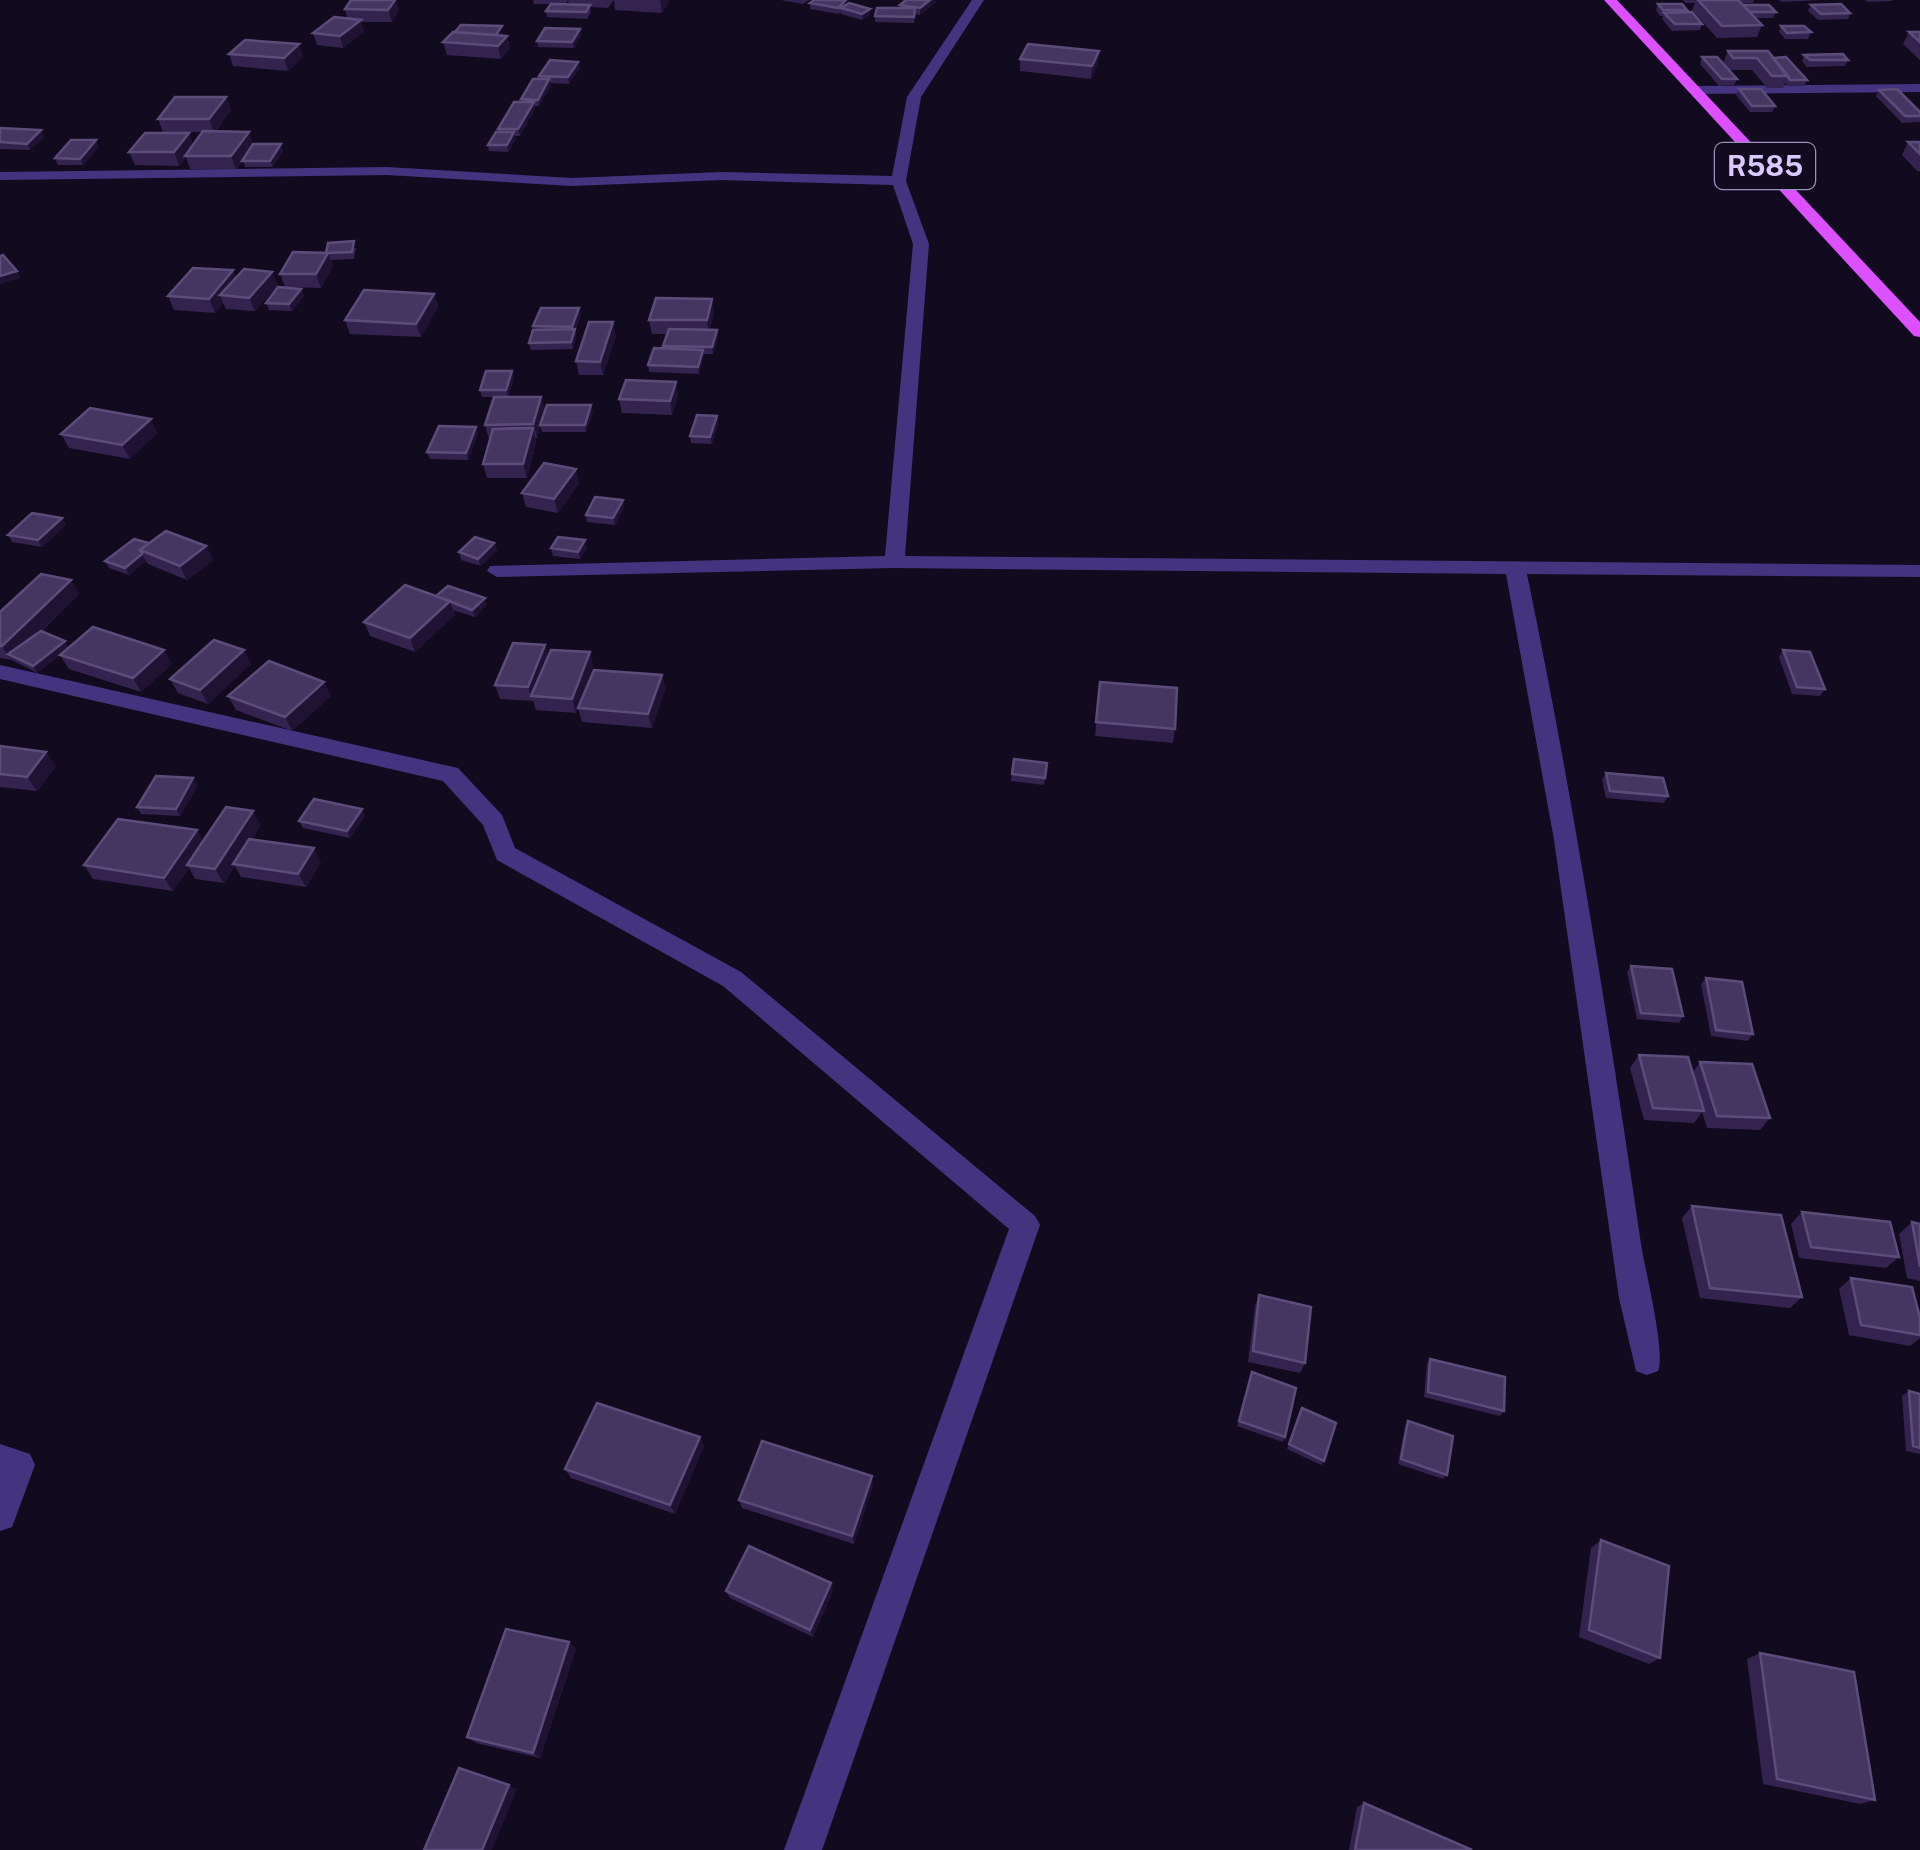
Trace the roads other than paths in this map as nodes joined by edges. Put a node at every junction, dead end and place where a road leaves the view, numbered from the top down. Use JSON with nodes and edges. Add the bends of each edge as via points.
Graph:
{"nodes":[{"id":1,"x":978,"y":0,"type":"edge"},
{"id":2,"x":1610,"y":0,"type":"edge"},
{"id":3,"x":1920,"y":88,"type":"edge"},
{"id":4,"x":1694,"y":90,"type":"junction"},
{"id":5,"x":0,"y":176,"type":"edge"},
{"id":6,"x":899,"y":180,"type":"junction"},
{"id":7,"x":1920,"y":332,"type":"edge"},
{"id":8,"x":894,"y":562,"type":"junction"},
{"id":9,"x":1514,"y":567,"type":"junction"},
{"id":10,"x":497,"y":572,"type":"dead end"},
{"id":11,"x":1920,"y":572,"type":"edge"},
{"id":12,"x":0,"y":672,"type":"edge"},
{"id":13,"x":1647,"y":1360,"type":"dead end"},
{"id":14,"x":0,"y":1460,"type":"edge"},
{"id":15,"x":0,"y":1515,"type":"edge"},
{"id":16,"x":803,"y":1850,"type":"edge"}],
"edges":[{"from":1,"to":6,"type":"street","via":[[914,98]]},
{"from":2,"to":4,"type":"main road","number":"R585"},
{"from":3,"to":4,"type":"street"},
{"from":4,"to":7,"type":"main road","number":"R585"},
{"from":5,"to":6,"type":"street","via":[[387,171],[572,182],[722,176]]},
{"from":6,"to":8,"type":"street","via":[[921,244]]},
{"from":8,"to":9,"type":"street"},
{"from":8,"to":10,"type":"street"},
{"from":9,"to":11,"type":"street"},
{"from":9,"to":13,"type":"street","via":[[1579,908]]},
{"from":12,"to":16,"type":"street","via":[[450,774],[494,822],[505,854],[732,979],[1025,1225]]},
{"from":14,"to":15,"type":"street","via":[[19,1464]]}]}
